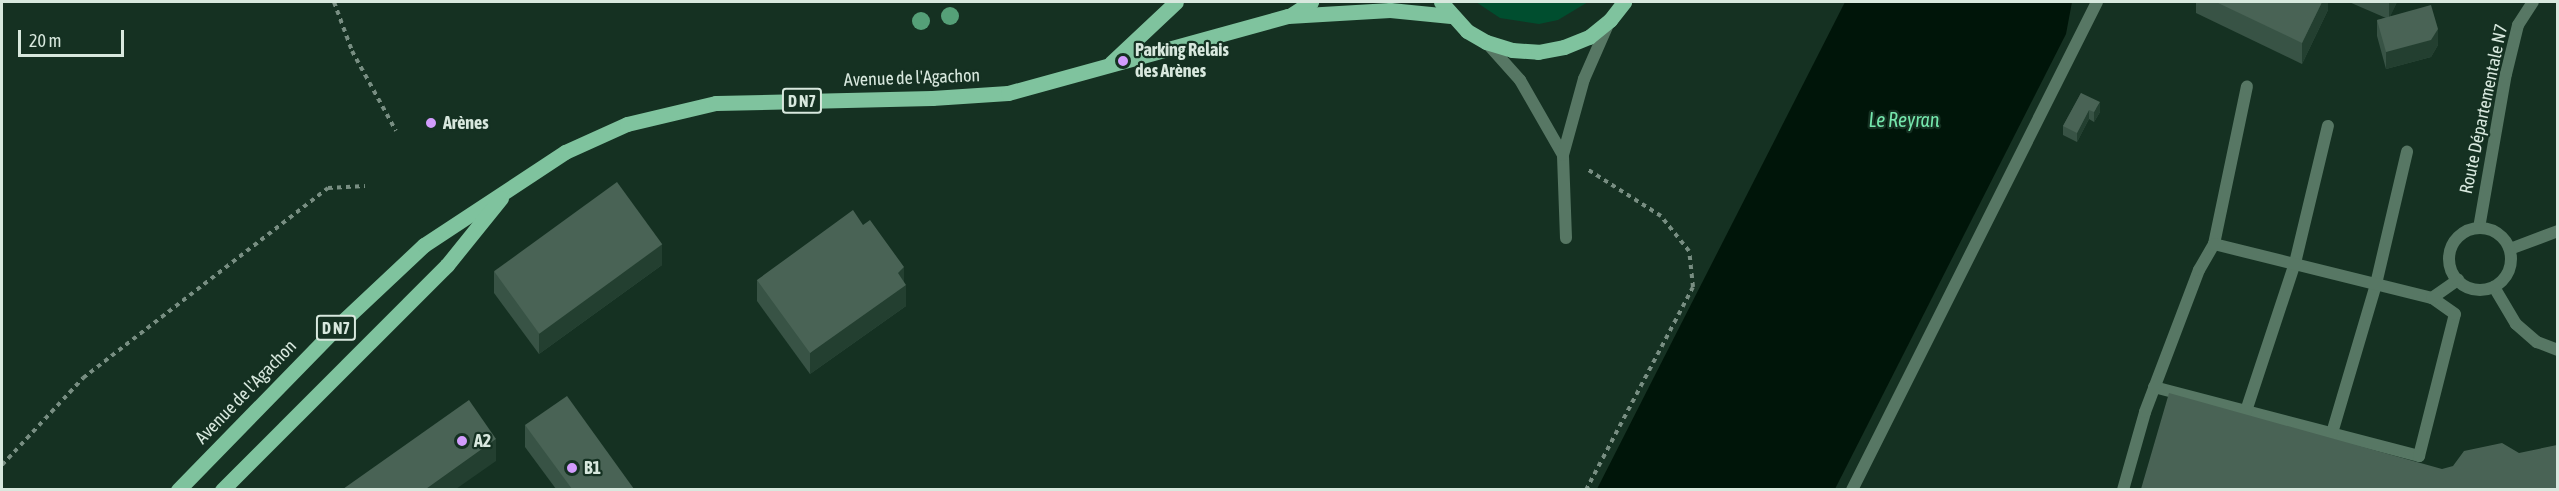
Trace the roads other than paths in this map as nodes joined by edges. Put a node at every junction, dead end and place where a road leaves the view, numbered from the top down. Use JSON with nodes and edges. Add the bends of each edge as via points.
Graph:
{"nodes":[{"id":1,"x":1176,"y":2,"type":"edge"},
{"id":2,"x":1311,"y":2,"type":"edge"},
{"id":3,"x":1441,"y":2,"type":"edge"},
{"id":4,"x":1624,"y":2,"type":"edge"},
{"id":5,"x":2097,"y":2,"type":"edge"},
{"id":6,"x":2533,"y":2,"type":"edge"},
{"id":7,"x":1288,"y":16,"type":"junction"},
{"id":8,"x":1451,"y":16,"type":"junction"},
{"id":9,"x":1610,"y":20,"type":"junction"},
{"id":10,"x":1486,"y":42,"type":"junction"},
{"id":11,"x":1108,"y":65,"type":"junction"},
{"id":12,"x":2247,"y":86,"type":"dead end"},
{"id":13,"x":2328,"y":126,"type":"dead end"},
{"id":14,"x":2407,"y":152,"type":"dead end"},
{"id":15,"x":1563,"y":155,"type":"junction"},
{"id":16,"x":510,"y":186,"type":"junction"},
{"id":17,"x":2479,"y":228,"type":"junction"},
{"id":18,"x":2558,"y":231,"type":"edge"},
{"id":19,"x":1566,"y":238,"type":"dead end"},
{"id":20,"x":2214,"y":244,"type":"junction"},
{"id":21,"x":2510,"y":249,"type":"junction"},
{"id":22,"x":2295,"y":264,"type":"junction"},
{"id":23,"x":2458,"y":280,"type":"junction"},
{"id":24,"x":2376,"y":284,"type":"junction"},
{"id":25,"x":2494,"y":286,"type":"junction"},
{"id":26,"x":2432,"y":298,"type":"junction"},
{"id":27,"x":2558,"y":350,"type":"edge"},
{"id":28,"x":2154,"y":387,"type":"junction"},
{"id":29,"x":2246,"y":411,"type":"junction"},
{"id":30,"x":2332,"y":434,"type":"junction"},
{"id":31,"x":178,"y":489,"type":"edge"},
{"id":32,"x":222,"y":489,"type":"edge"},
{"id":33,"x":1852,"y":489,"type":"edge"},
{"id":34,"x":2123,"y":489,"type":"edge"}],
"edges":[{"from":1,"to":11,"type":"main road"},
{"from":2,"to":7,"type":"main road","number":"D N7"},
{"from":3,"to":8,"type":"main road"},
{"from":4,"to":9,"type":"main road"},
{"from":5,"to":33,"type":"street"},
{"from":6,"to":17,"type":"street","name":"Route Départementale N7","via":[[2518,25],[2506,74]]},
{"from":7,"to":8,"type":"main road","number":"D N7","via":[[1390,10]]},
{"from":7,"to":11,"type":"main road","name":"Avenue de l'Agachon","number":"D N7"},
{"from":8,"to":10,"type":"main road"},
{"from":9,"to":10,"type":"main road","via":[[1589,37],[1564,47],[1512,50]]},
{"from":9,"to":15,"type":"street","via":[[1584,79]]},
{"from":10,"to":15,"type":"street","via":[[1520,80]]},
{"from":11,"to":16,"type":"main road","name":"Avenue de l'Agachon","number":"D N7","via":[[1008,93],[716,103],[627,124],[565,152]]},
{"from":12,"to":20,"type":"street"},
{"from":13,"to":22,"type":"street"},
{"from":14,"to":24,"type":"street"},
{"from":15,"to":19,"type":"street"},
{"from":16,"to":31,"type":"main road","name":"Avenue de l'Agachon","number":"D N7","via":[[424,245],[343,321]]},
{"from":16,"to":32,"type":"main road","name":"Avenue de l'Agachon","number":"D N7","via":[[447,265]]},
{"from":17,"to":21,"type":"street","via":[[2497,232]]},
{"from":17,"to":23,"type":"street","via":[[2466,231],[2454,242],[2450,265]]},
{"from":18,"to":21,"type":"street"},
{"from":20,"to":22,"type":"street"},
{"from":20,"to":28,"type":"street","via":[[2199,270]]},
{"from":21,"to":25,"type":"street","via":[[2508,274]]},
{"from":22,"to":24,"type":"street"},
{"from":22,"to":29,"type":"street"},
{"from":23,"to":25,"type":"street","via":[[2478,290]]},
{"from":23,"to":26,"type":"street"},
{"from":24,"to":26,"type":"street"},
{"from":24,"to":30,"type":"street"},
{"from":25,"to":27,"type":"street","via":[[2516,324],[2537,342]]},
{"from":26,"to":30,"type":"street","via":[[2455,314],[2419,456]]},
{"from":28,"to":29,"type":"street"},
{"from":28,"to":34,"type":"street"},
{"from":29,"to":30,"type":"street"}]}
